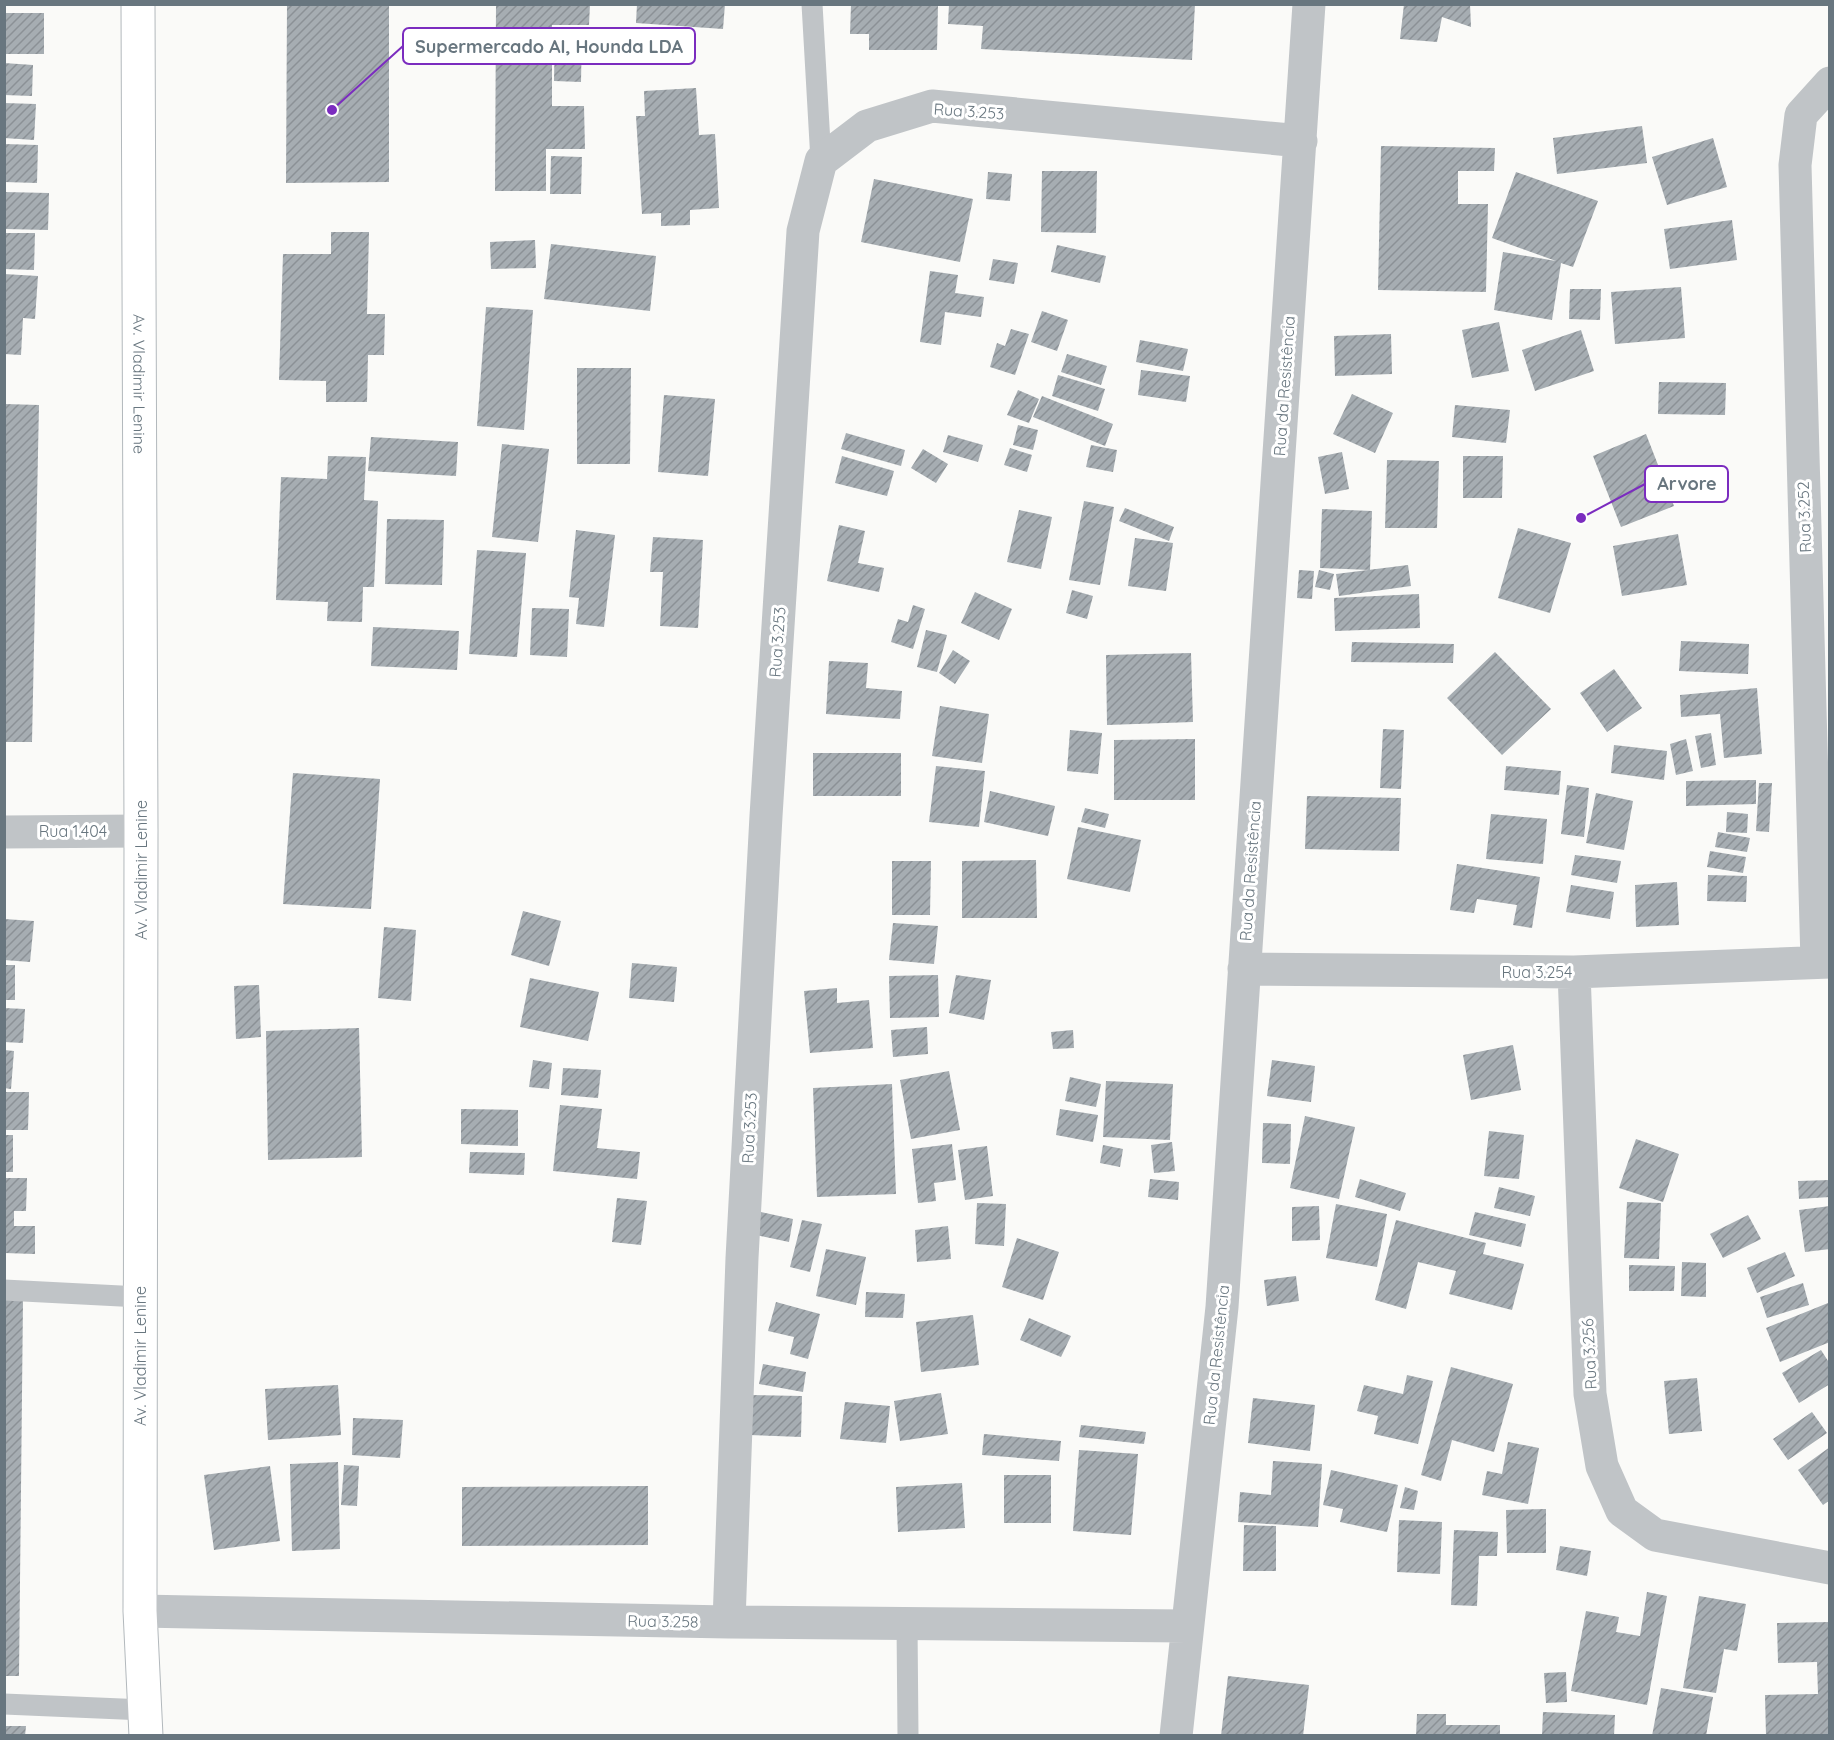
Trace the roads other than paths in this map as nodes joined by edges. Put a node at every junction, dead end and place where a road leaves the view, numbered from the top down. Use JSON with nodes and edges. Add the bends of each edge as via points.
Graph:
{"nodes":[{"id":1,"x":138,"y":4,"type":"edge"},
{"id":2,"x":812,"y":4,"type":"edge"},
{"id":3,"x":1309,"y":4,"type":"edge"},
{"id":4,"x":1830,"y":83,"type":"edge"},
{"id":5,"x":1301,"y":141,"type":"junction"},
{"id":6,"x":820,"y":161,"type":"junction"},
{"id":7,"x":141,"y":831,"type":"junction"},
{"id":8,"x":4,"y":832,"type":"edge"},
{"id":9,"x":1823,"y":962,"type":"edge"},
{"id":10,"x":1244,"y":969,"type":"junction"},
{"id":11,"x":1574,"y":972,"type":"junction"},
{"id":12,"x":4,"y":1290,"type":"edge"},
{"id":13,"x":140,"y":1298,"type":"junction"},
{"id":14,"x":1830,"y":1568,"type":"edge"},
{"id":15,"x":140,"y":1611,"type":"junction"},
{"id":16,"x":729,"y":1622,"type":"junction"},
{"id":17,"x":907,"y":1623,"type":"junction"},
{"id":18,"x":1187,"y":1626,"type":"junction"},
{"id":19,"x":4,"y":1704,"type":"edge"},
{"id":20,"x":145,"y":1723,"type":"edge"},
{"id":21,"x":908,"y":1736,"type":"edge"},
{"id":22,"x":1176,"y":1736,"type":"edge"}],
"edges":[{"from":1,"to":7,"type":"main road","name":"Av. Vladimir Lenine"},
{"from":2,"to":6,"type":"lane"},
{"from":3,"to":5,"type":"street","name":"Rua da Resistência"},
{"from":4,"to":9,"type":"street","name":"Rua 3.252","via":[[1801,115],[1795,165]]},
{"from":5,"to":6,"type":"street","name":"Rua 3.253","via":[[932,106],[867,126]]},
{"from":5,"to":10,"type":"street","name":"Rua da Resistência"},
{"from":6,"to":16,"type":"street","name":"Rua 3.253","via":[[803,231],[766,816],[742,1258]]},
{"from":7,"to":8,"type":"street","name":"Rua 1.404"},
{"from":7,"to":13,"type":"main road","name":"Av. Vladimir Lenine"},
{"from":9,"to":11,"type":"street","name":"Rua 3.254"},
{"from":10,"to":11,"type":"street","name":"Rua 3.254"},
{"from":10,"to":18,"type":"street","name":"Rua da Resistência","via":[[1222,1307]]},
{"from":11,"to":14,"type":"street","name":"Rua 3.256","via":[[1590,1394],[1602,1466],[1622,1511],[1655,1535]]},
{"from":12,"to":13,"type":"lane"},
{"from":13,"to":15,"type":"main road","name":"Av. Vladimir Lenine"},
{"from":15,"to":16,"type":"street","name":"Rua 3.258"},
{"from":15,"to":20,"type":"main road","name":"Av. Vladimir Lenine"},
{"from":16,"to":17,"type":"street","name":"Rua 3.258"},
{"from":17,"to":18,"type":"street","name":"Rua 3.258"},
{"from":17,"to":21,"type":"lane"},
{"from":18,"to":22,"type":"street","name":"Rua da Resistência"},
{"from":19,"to":20,"type":"lane"}]}
